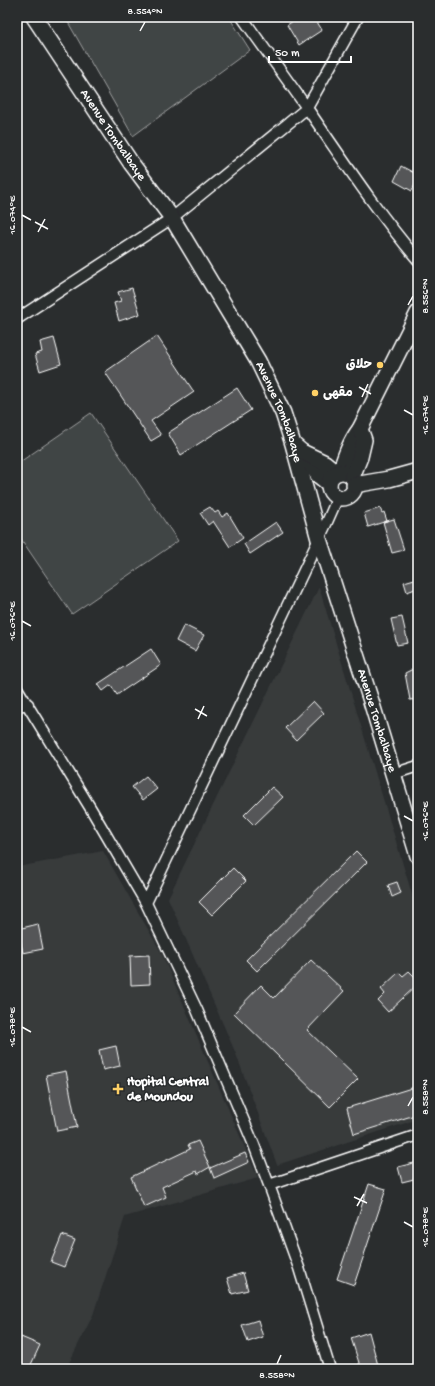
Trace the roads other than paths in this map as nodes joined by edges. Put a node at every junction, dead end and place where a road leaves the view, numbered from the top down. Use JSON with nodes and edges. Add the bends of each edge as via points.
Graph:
{"nodes":[{"id":1,"x":34,"y":17,"type":"edge"},
{"id":2,"x":242,"y":17,"type":"edge"},
{"id":3,"x":358,"y":17,"type":"edge"},
{"id":4,"x":307,"y":108,"type":"junction"},
{"id":5,"x":172,"y":218,"type":"junction"},
{"id":6,"x":418,"y":260,"type":"edge"},
{"id":7,"x":418,"y":313,"type":"edge"},
{"id":8,"x":17,"y":319,"type":"edge"},
{"id":9,"x":298,"y":449,"type":"junction"},
{"id":10,"x":418,"y":472,"type":"edge"},
{"id":11,"x":342,"y":478,"type":"junction"},
{"id":12,"x":338,"y":497,"type":"junction"},
{"id":13,"x":319,"y":539,"type":"junction"},
{"id":14,"x":17,"y":688,"type":"edge"},
{"id":15,"x":28,"y":704,"type":"junction"},
{"id":16,"x":17,"y":706,"type":"edge"},
{"id":17,"x":418,"y":766,"type":"edge"},
{"id":18,"x":393,"y":774,"type":"junction"},
{"id":19,"x":418,"y":856,"type":"edge"},
{"id":20,"x":146,"y":903,"type":"junction"},
{"id":21,"x":418,"y":1135,"type":"edge"},
{"id":22,"x":269,"y":1185,"type":"junction"},
{"id":23,"x":330,"y":1369,"type":"edge"}],
"edges":[{"from":1,"to":5,"type":"main road","name":"Avenue Tombalbaye","via":[[130,163]]},
{"from":2,"to":4,"type":"street"},
{"from":3,"to":4,"type":"street"},
{"from":4,"to":5,"type":"street"},
{"from":4,"to":6,"type":"street","via":[[360,187]]},
{"from":5,"to":8,"type":"street"},
{"from":5,"to":9,"type":"main road","name":"Avenue Tombalbaye","via":[[258,361]]},
{"from":7,"to":11,"type":"main road","via":[[346,453]]},
{"from":9,"to":11,"type":"main road","via":[[318,475]]},
{"from":9,"to":13,"type":"main road","name":"Avenue Tombalbaye"},
{"from":10,"to":11,"type":"main road","via":[[389,479]]},
{"from":11,"to":12,"type":"main road","via":[[332,493]]},
{"from":11,"to":12,"type":"main road","via":[[353,490],[345,497]]},
{"from":12,"to":13,"type":"street"},
{"from":13,"to":18,"type":"main road","name":"Avenue Tombalbaye"},
{"from":13,"to":20,"type":"street"},
{"from":14,"to":15,"type":"street"},
{"from":15,"to":16,"type":"street"},
{"from":15,"to":20,"type":"street"},
{"from":17,"to":18,"type":"street"},
{"from":18,"to":19,"type":"main road","name":"Avenue Tombalbaye"},
{"from":20,"to":22,"type":"street","via":[[197,1010]]},
{"from":21,"to":22,"type":"street"},
{"from":22,"to":23,"type":"street","via":[[299,1268]]}]}
